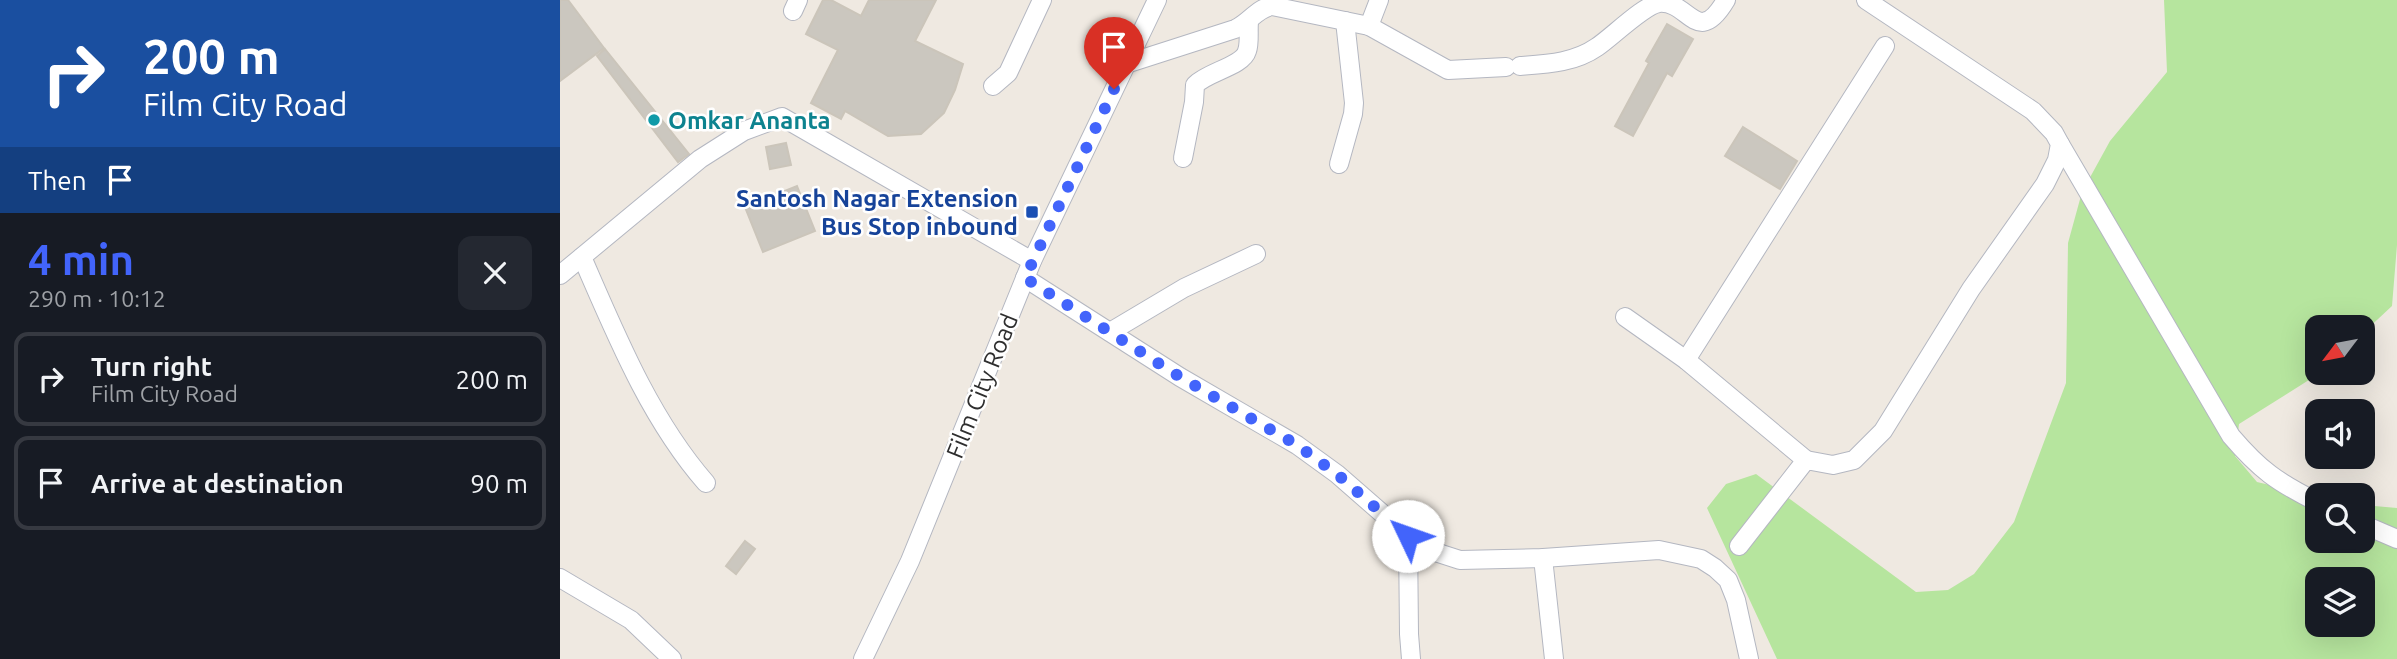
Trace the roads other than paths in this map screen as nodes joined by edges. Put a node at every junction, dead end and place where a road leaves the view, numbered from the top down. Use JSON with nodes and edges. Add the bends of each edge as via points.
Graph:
{"nodes":[{"id":1,"x":1042,"y":0,"type":"edge"},
{"id":2,"x":1157,"y":0,"type":"edge"},
{"id":3,"x":1379,"y":0,"type":"edge"},
{"id":4,"x":1726,"y":0,"type":"edge"},
{"id":5,"x":1866,"y":0,"type":"edge"},
{"id":6,"x":1345,"y":21,"type":"junction"},
{"id":7,"x":1248,"y":22,"type":"junction"},
{"id":8,"x":1369,"y":26,"type":"junction"},
{"id":9,"x":1885,"y":46,"type":"dead end"},
{"id":10,"x":1126,"y":64,"type":"junction"},
{"id":11,"x":993,"y":86,"type":"dead end"},
{"id":12,"x":2060,"y":144,"type":"junction"},
{"id":13,"x":1183,"y":158,"type":"dead end"},
{"id":14,"x":1339,"y":164,"type":"dead end"},
{"id":15,"x":1256,"y":254,"type":"dead end"},
{"id":16,"x":582,"y":257,"type":"junction"},
{"id":17,"x":1032,"y":261,"type":"junction"},
{"id":18,"x":560,"y":275,"type":"edge"},
{"id":19,"x":1025,"y":278,"type":"junction"},
{"id":20,"x":1625,"y":317,"type":"dead end"},
{"id":21,"x":1110,"y":332,"type":"junction"},
{"id":22,"x":1686,"y":360,"type":"junction"},
{"id":23,"x":1806,"y":460,"type":"junction"},
{"id":24,"x":706,"y":483,"type":"dead end"},
{"id":25,"x":2305,"y":496,"type":"edge"},
{"id":26,"x":2375,"y":530,"type":"edge"},
{"id":27,"x":1408,"y":536,"type":"junction"},
{"id":28,"x":2397,"y":539,"type":"edge"},
{"id":29,"x":1739,"y":546,"type":"dead end"},
{"id":30,"x":1543,"y":558,"type":"junction"},
{"id":31,"x":560,"y":578,"type":"edge"},
{"id":32,"x":672,"y":659,"type":"edge"},
{"id":33,"x":863,"y":659,"type":"edge"},
{"id":34,"x":1411,"y":659,"type":"edge"},
{"id":35,"x":1554,"y":659,"type":"edge"},
{"id":36,"x":1749,"y":659,"type":"edge"}],
"edges":[{"from":1,"to":11,"type":"street","via":[[1009,73]]},
{"from":2,"to":10,"type":"street","name":"Film City Road"},
{"from":3,"to":8,"type":"street"},
{"from":4,"to":8,"type":"street","via":[[1708,21],[1659,3],[1579,57],[1513,66],[1448,70]]},
{"from":5,"to":12,"type":"street","via":[[2033,111]]},
{"from":6,"to":7,"type":"street","via":[[1272,6],[1261,9]]},
{"from":6,"to":8,"type":"street"},
{"from":6,"to":14,"type":"street","via":[[1354,103]]},
{"from":7,"to":10,"type":"street"},
{"from":7,"to":13,"type":"street","via":[[1247,51],[1242,60],[1195,85]]},
{"from":9,"to":22,"type":"street"},
{"from":10,"to":17,"type":"street","name":"Film City Road"},
{"from":12,"to":23,"type":"street","via":[[2045,184],[1971,289],[1883,431],[1854,460],[1833,465]]},
{"from":12,"to":25,"type":"street","via":[[2231,436],[2278,482]]},
{"from":15,"to":21,"type":"street","via":[[1184,288]]},
{"from":16,"to":17,"type":"street","via":[[700,159],[744,131],[782,117]]},
{"from":16,"to":18,"type":"street"},
{"from":16,"to":24,"type":"street","via":[[660,419]]},
{"from":17,"to":19,"type":"street","name":"Film City Road"},
{"from":19,"to":21,"type":"street"},
{"from":19,"to":33,"type":"street","name":"Film City Road","via":[[910,561]]},
{"from":20,"to":22,"type":"street"},
{"from":21,"to":27,"type":"street","via":[[1297,445]]},
{"from":22,"to":23,"type":"street"},
{"from":23,"to":29,"type":"street"},
{"from":26,"to":28,"type":"street"},
{"from":27,"to":30,"type":"street","via":[[1429,550],[1460,560]]},
{"from":27,"to":34,"type":"street"},
{"from":30,"to":35,"type":"street"},
{"from":30,"to":36,"type":"street","via":[[1658,550],[1701,559],[1728,580]]},
{"from":31,"to":32,"type":"street","via":[[631,620]]}]}
